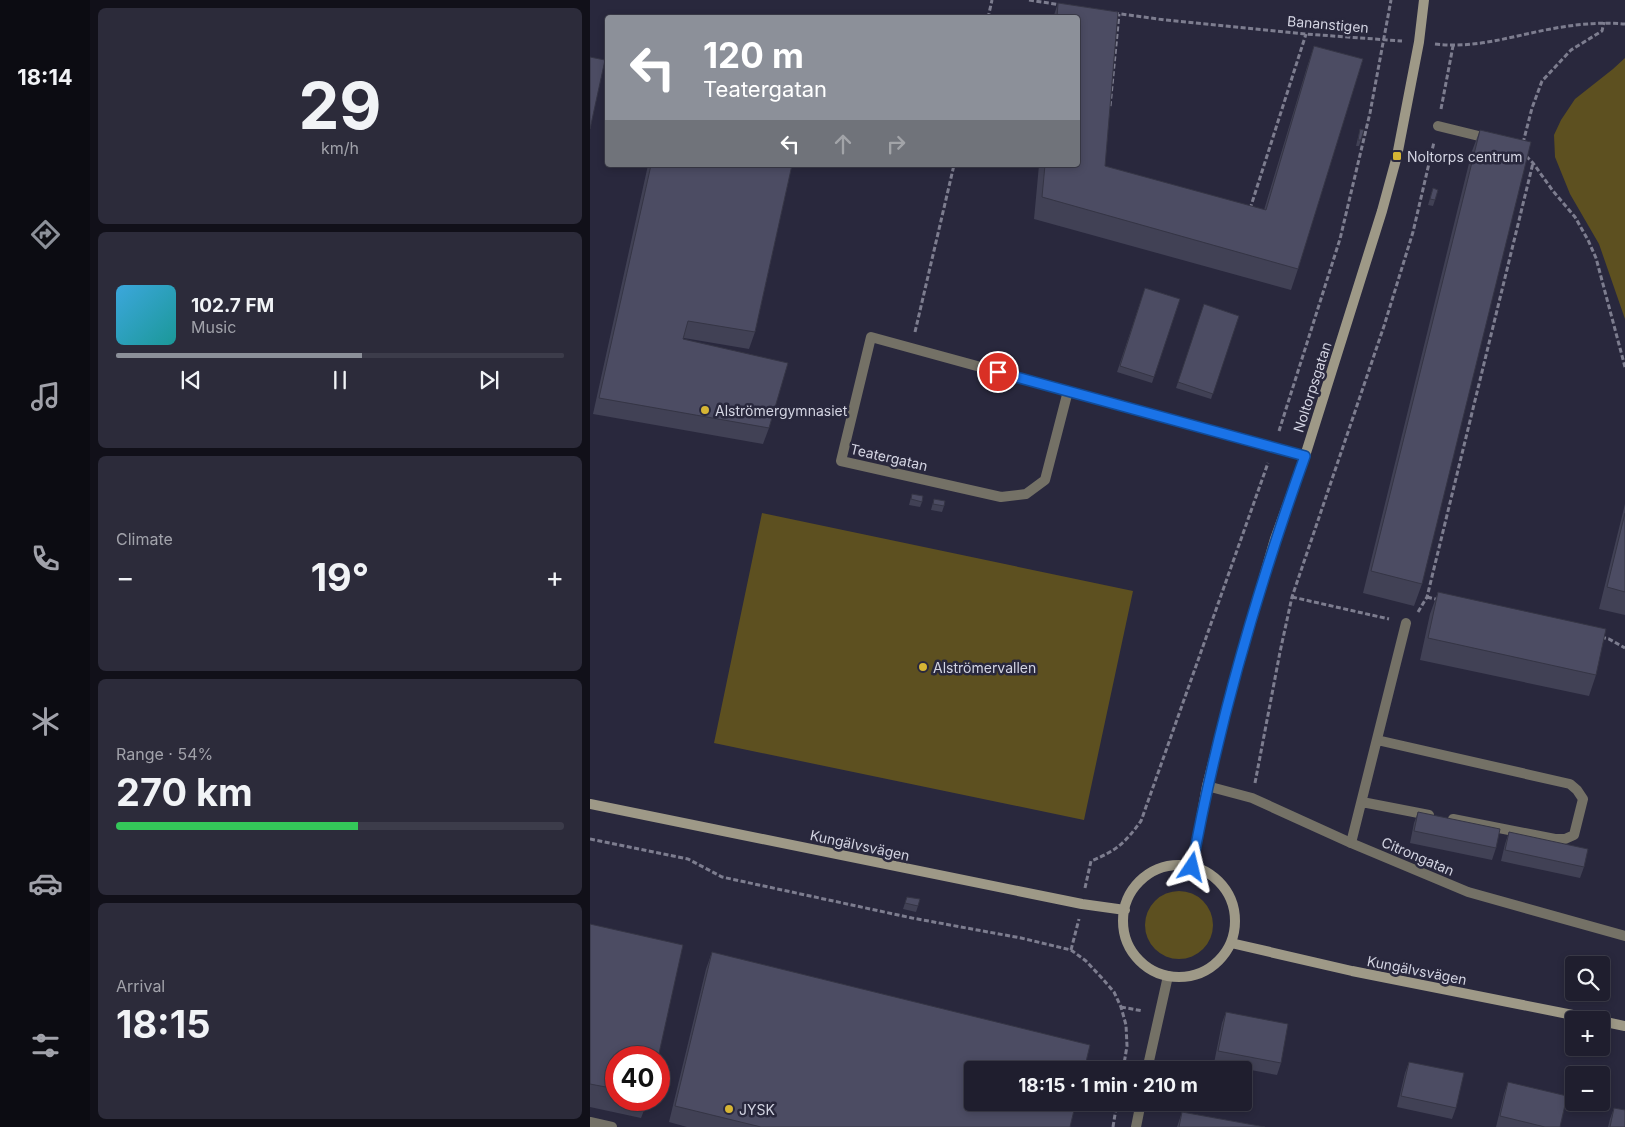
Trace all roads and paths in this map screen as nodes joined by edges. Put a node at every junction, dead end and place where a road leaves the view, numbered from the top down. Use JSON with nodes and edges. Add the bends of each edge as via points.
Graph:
{"nodes":[{"id":1,"x":992,"y":0,"type":"edge"},
{"id":2,"x":1029,"y":0,"type":"edge"},
{"id":3,"x":1391,"y":0,"type":"edge"},
{"id":4,"x":1424,"y":0,"type":"edge"},
{"id":5,"x":1062,"y":5,"type":"edge"},
{"id":6,"x":1109,"y":13,"type":"edge"},
{"id":7,"x":1119,"y":14,"type":"junction"},
{"id":8,"x":989,"y":15,"type":"edge"},
{"id":9,"x":1604,"y":22,"type":"junction"},
{"id":10,"x":1625,"y":24,"type":"edge"},
{"id":11,"x":1306,"y":34,"type":"junction"},
{"id":12,"x":1384,"y":40,"type":"junction"},
{"id":13,"x":1419,"y":42,"type":"junction"},
{"id":14,"x":1453,"y":46,"type":"junction"},
{"id":15,"x":1109,"y":113,"type":"edge"},
{"id":16,"x":1438,"y":126,"type":"junction"},
{"id":17,"x":1500,"y":142,"type":"edge"},
{"id":18,"x":1533,"y":163,"type":"junction"},
{"id":19,"x":954,"y":167,"type":"edge"},
{"id":20,"x":1250,"y":210,"type":"edge"},
{"id":21,"x":911,"y":348,"type":"junction"},
{"id":22,"x":1625,"y":367,"type":"edge"},
{"id":23,"x":1068,"y":391,"type":"junction"},
{"id":24,"x":1273,"y":447,"type":"junction"},
{"id":25,"x":1305,"y":456,"type":"junction"},
{"id":26,"x":1292,"y":597,"type":"junction"},
{"id":27,"x":1427,"y":597,"type":"junction"},
{"id":28,"x":1447,"y":601,"type":"edge"},
{"id":29,"x":1406,"y":623,"type":"junction"},
{"id":30,"x":1600,"y":636,"type":"edge"},
{"id":31,"x":1625,"y":648,"type":"edge"},
{"id":32,"x":1377,"y":740,"type":"junction"},
{"id":33,"x":1207,"y":786,"type":"junction"},
{"id":34,"x":1252,"y":798,"type":"junction"},
{"id":35,"x":1362,"y":802,"type":"junction"},
{"id":36,"x":590,"y":804,"type":"edge"},
{"id":37,"x":590,"y":839,"type":"edge"},
{"id":38,"x":1351,"y":843,"type":"junction"},
{"id":39,"x":1192,"y":867,"type":"junction"},
{"id":40,"x":1082,"y":904,"type":"junction"},
{"id":41,"x":1125,"y":910,"type":"junction"},
{"id":42,"x":1625,"y":936,"type":"edge"},
{"id":43,"x":1231,"y":943,"type":"junction"},
{"id":44,"x":1071,"y":950,"type":"junction"},
{"id":45,"x":1168,"y":976,"type":"junction"},
{"id":46,"x":1121,"y":1007,"type":"junction"},
{"id":47,"x":1565,"y":1013,"type":"edge"},
{"id":48,"x":1159,"y":1015,"type":"junction"},
{"id":49,"x":1610,"y":1022,"type":"edge"},
{"id":50,"x":1625,"y":1026,"type":"edge"},
{"id":51,"x":1125,"y":1061,"type":"edge"},
{"id":52,"x":1149,"y":1061,"type":"edge"},
{"id":53,"x":1115,"y":1111,"type":"edge"},
{"id":54,"x":1139,"y":1111,"type":"edge"},
{"id":55,"x":590,"y":1122,"type":"edge"},
{"id":56,"x":612,"y":1127,"type":"edge"},
{"id":57,"x":1112,"y":1127,"type":"edge"},
{"id":58,"x":1136,"y":1127,"type":"edge"}],
"edges":[{"from":1,"to":8,"type":"path"},
{"from":2,"to":5,"type":"path"},
{"from":3,"to":12,"type":"path"},
{"from":4,"to":13,"type":"main road","name":"Noltorpsgatan"},
{"from":6,"to":7,"type":"path","name":"Bananstigen"},
{"from":7,"to":11,"type":"path","name":"Bananstigen"},
{"from":7,"to":15,"type":"path"},
{"from":9,"to":10,"type":"path","name":"Bananstigen"},
{"from":9,"to":14,"type":"path","name":"Bananstigen"},
{"from":9,"to":18,"type":"path","via":[[1602,31],[1571,50],[1542,81],[1521,151]]},
{"from":11,"to":12,"type":"path","name":"Bananstigen"},
{"from":11,"to":20,"type":"path"},
{"from":12,"to":13,"type":"path","name":"Bananstigen"},
{"from":12,"to":24,"type":"path","via":[[1340,238]]},
{"from":13,"to":14,"type":"path","name":"Bananstigen"},
{"from":13,"to":25,"type":"main road","name":"Noltorpsgatan","via":[[1382,211]]},
{"from":14,"to":16,"type":"path"},
{"from":16,"to":17,"type":"street"},
{"from":16,"to":26,"type":"path","via":[[1413,232],[1384,326]]},
{"from":18,"to":22,"type":"path","via":[[1575,217],[1588,240],[1596,258]]},
{"from":18,"to":27,"type":"path"},
{"from":19,"to":21,"type":"path"},
{"from":21,"to":23,"type":"street","name":"Teatergatan"},
{"from":21,"to":23,"type":"street","name":"Teatergatan","via":[[871,337],[841,461],[1001,497],[1026,494],[1045,480]]},
{"from":23,"to":24,"type":"street","name":"Teatergatan"},
{"from":24,"to":25,"type":"street","name":"Teatergatan"},
{"from":24,"to":40,"type":"path","via":[[1141,820],[1130,836],[1111,853],[1091,862]]},
{"from":25,"to":33,"type":"main road","name":"Noltorpsgatan","via":[[1275,539]]},
{"from":26,"to":29,"type":"path"},
{"from":26,"to":34,"type":"path"},
{"from":27,"to":28,"type":"path"},
{"from":27,"to":29,"type":"path"},
{"from":29,"to":32,"type":"street"},
{"from":30,"to":31,"type":"path"},
{"from":32,"to":35,"type":"street"},
{"from":32,"to":35,"type":"street","via":[[1570,784],[1582,799],[1574,835],[1556,839]]},
{"from":33,"to":34,"type":"street","name":"Citrongatan"},
{"from":33,"to":39,"type":"main road","name":"Noltorpsgatan"},
{"from":34,"to":38,"type":"street","name":"Citrongatan"},
{"from":35,"to":38,"type":"street"},
{"from":36,"to":40,"type":"main road","name":"Kungälvsvägen"},
{"from":37,"to":44,"type":"path","via":[[688,859],[722,877]]},
{"from":38,"to":42,"type":"street","name":"Citrongatan","via":[[1468,892]]},
{"from":39,"to":41,"type":"main road","via":[[1174,866],[1149,874],[1136,886]]},
{"from":39,"to":43,"type":"main road","via":[[1214,877],[1229,896],[1236,919]]},
{"from":40,"to":41,"type":"main road","name":"Kungälvsvägen"},
{"from":40,"to":44,"type":"path"},
{"from":41,"to":45,"type":"main road","via":[[1125,934],[1130,948],[1146,967]]},
{"from":43,"to":45,"type":"main road","via":[[1222,958],[1202,973]]},
{"from":43,"to":47,"type":"main road","name":"Kungälvsvägen","via":[[1370,975]]},
{"from":44,"to":46,"type":"path","via":[[1108,984]]},
{"from":45,"to":48,"type":"street"},
{"from":46,"to":48,"type":"path"},
{"from":46,"to":51,"type":"path","via":[[1128,1046]]},
{"from":48,"to":52,"type":"street"},
{"from":49,"to":50,"type":"main road","name":"Kungälvsvägen"},
{"from":53,"to":57,"type":"path"},
{"from":54,"to":58,"type":"street"},
{"from":55,"to":56,"type":"street"}]}
